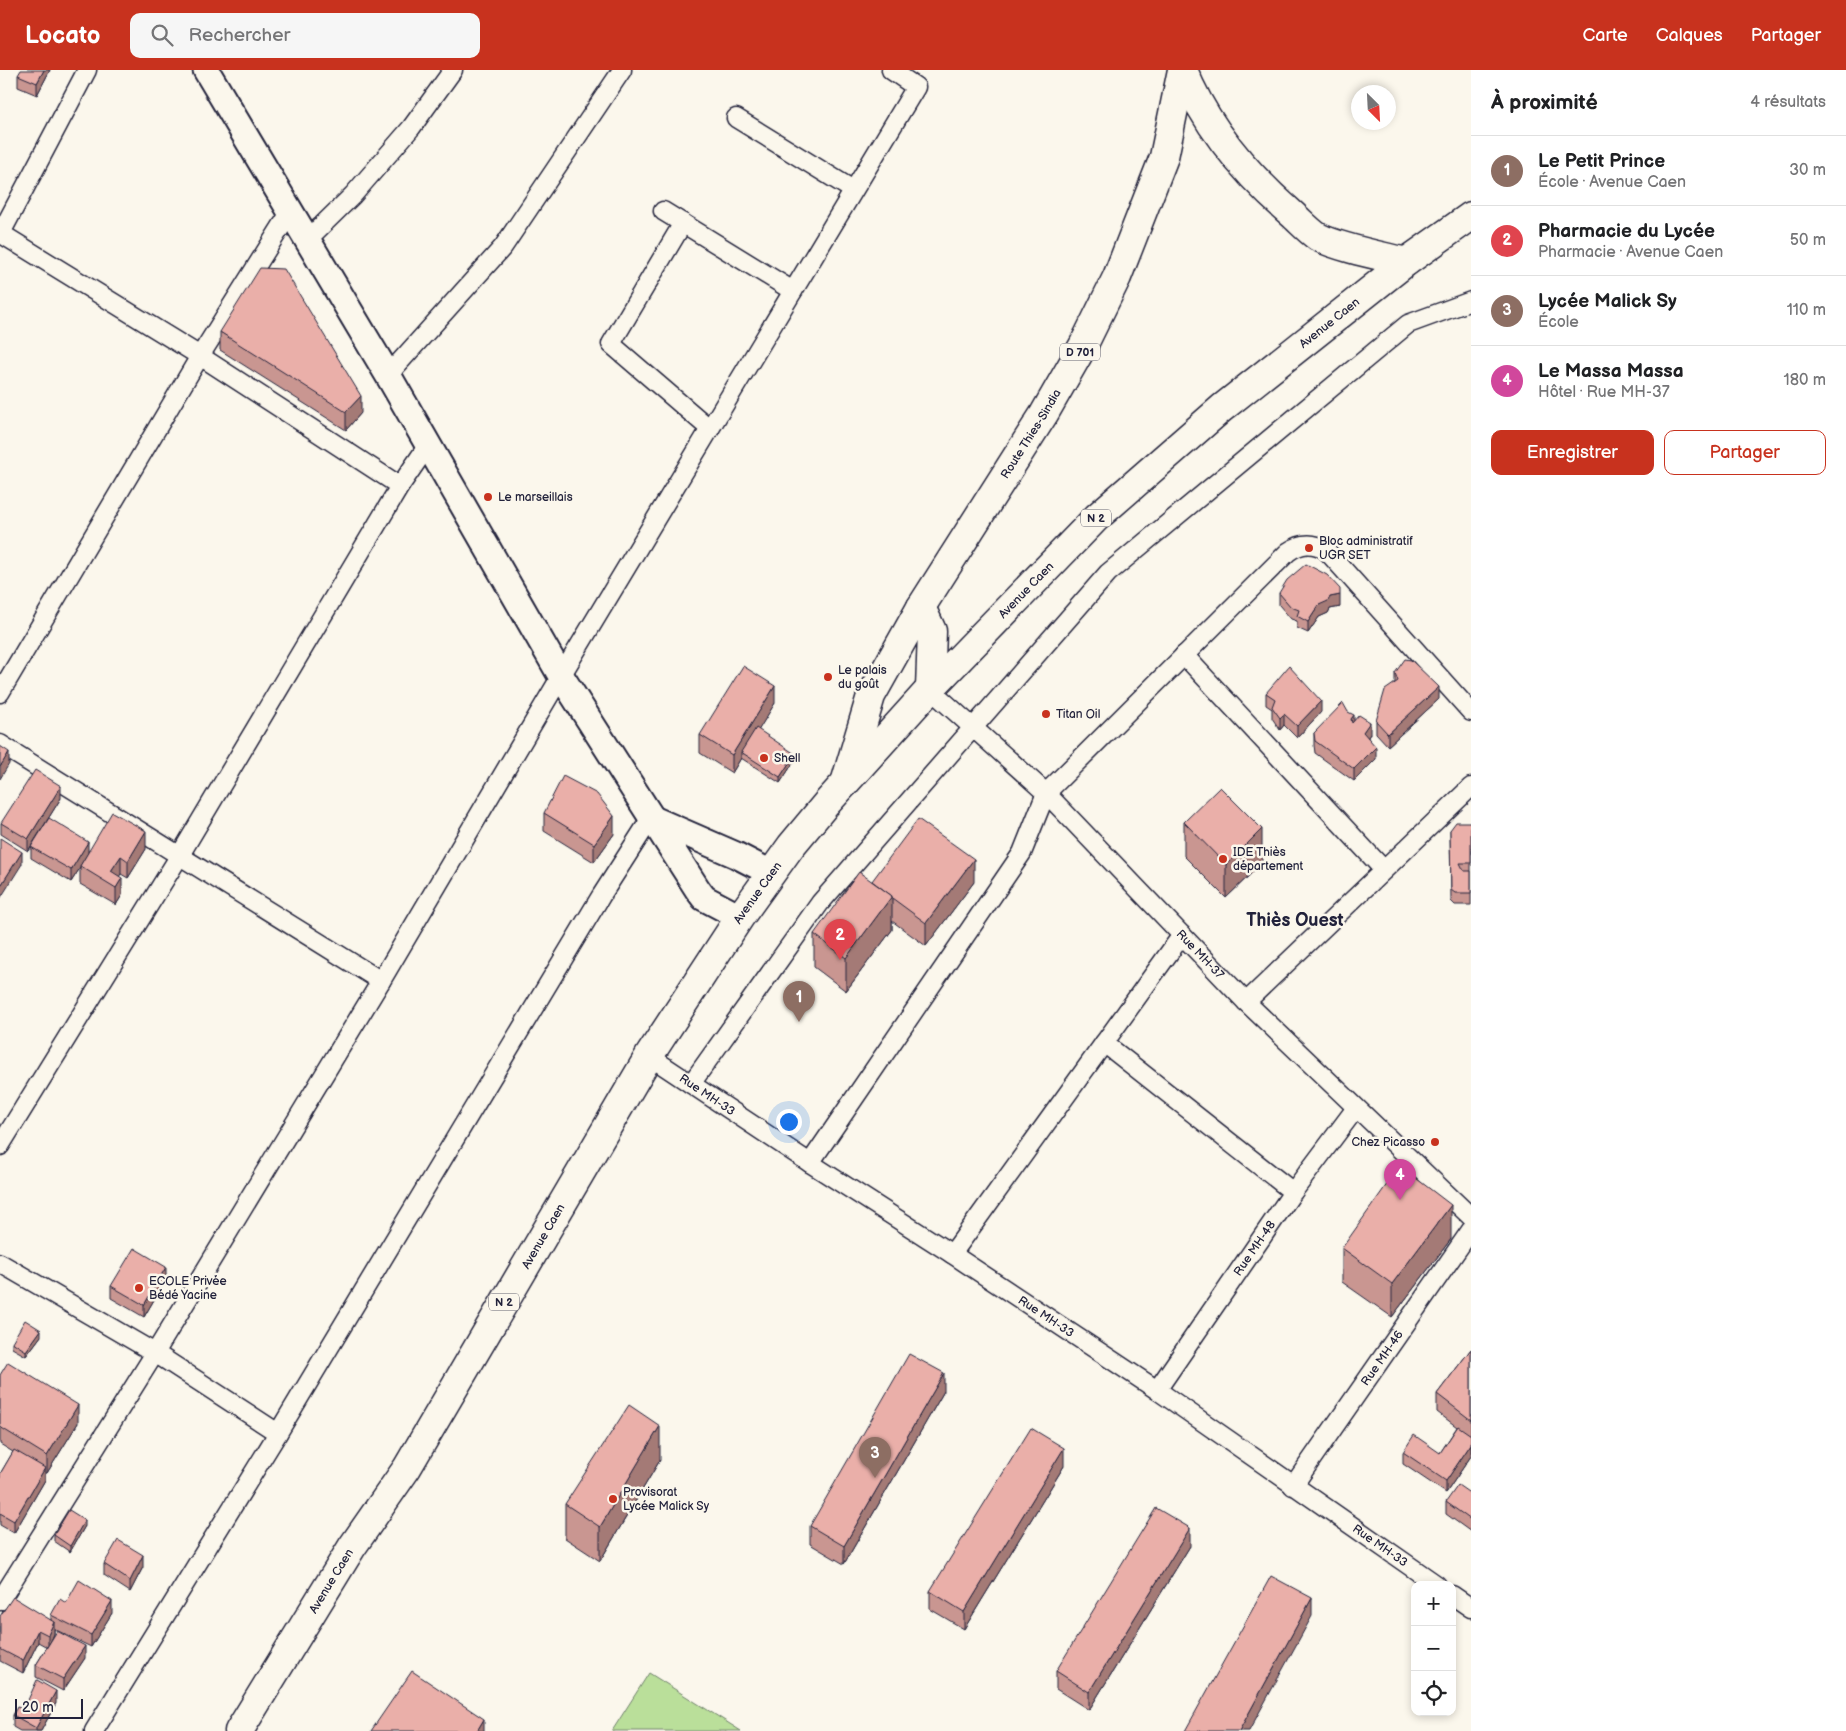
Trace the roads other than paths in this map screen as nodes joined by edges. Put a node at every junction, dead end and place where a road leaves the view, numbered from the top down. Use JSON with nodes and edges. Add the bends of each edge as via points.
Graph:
{"nodes":[{"id":1,"x":87,"y":70,"type":"edge"},
{"id":2,"x":206,"y":70,"type":"edge"},
{"id":3,"x":453,"y":70,"type":"edge"},
{"id":4,"x":622,"y":70,"type":"edge"},
{"id":5,"x":891,"y":70,"type":"edge"},
{"id":6,"x":1182,"y":70,"type":"edge"},
{"id":7,"x":736,"y":118,"type":"dead end"},
{"id":8,"x":854,"y":190,"type":"junction"},
{"id":9,"x":291,"y":211,"type":"junction"},
{"id":10,"x":663,"y":211,"type":"dead end"},
{"id":11,"x":1471,"y":216,"type":"edge"},
{"id":12,"x":683,"y":223,"type":"junction"},
{"id":13,"x":0,"y":234,"type":"edge"},
{"id":14,"x":307,"y":240,"type":"junction"},
{"id":15,"x":1406,"y":262,"type":"junction"},
{"id":16,"x":793,"y":291,"type":"junction"},
{"id":17,"x":1471,"y":301,"type":"edge"},
{"id":18,"x":200,"y":356,"type":"junction"},
{"id":19,"x":388,"y":375,"type":"junction"},
{"id":20,"x":710,"y":429,"type":"junction"},
{"id":21,"x":428,"y":445,"type":"junction"},
{"id":22,"x":400,"y":486,"type":"junction"},
{"id":23,"x":920,"y":607,"type":"junction"},
{"id":24,"x":1184,"y":655,"type":"junction"},
{"id":25,"x":561,"y":676,"type":"junction"},
{"id":26,"x":930,"y":689,"type":"junction"},
{"id":27,"x":0,"y":693,"type":"edge"},
{"id":28,"x":1471,"y":712,"type":"edge"},
{"id":29,"x":973,"y":728,"type":"junction"},
{"id":30,"x":0,"y":744,"type":"edge"},
{"id":31,"x":845,"y":783,"type":"junction"},
{"id":32,"x":1471,"y":787,"type":"edge"},
{"id":33,"x":1046,"y":794,"type":"junction"},
{"id":34,"x":651,"y":818,"type":"junction"},
{"id":35,"x":180,"y":855,"type":"junction"},
{"id":36,"x":1384,"y":870,"type":"junction"},
{"id":37,"x":771,"y":873,"type":"junction"},
{"id":38,"x":740,"y":917,"type":"junction"},
{"id":39,"x":1182,"y":935,"type":"junction"},
{"id":40,"x":381,"y":981,"type":"junction"},
{"id":41,"x":1246,"y":1002,"type":"junction"},
{"id":42,"x":1104,"y":1043,"type":"junction"},
{"id":43,"x":649,"y":1056,"type":"junction"},
{"id":44,"x":691,"y":1084,"type":"junction"},
{"id":45,"x":1356,"y":1108,"type":"junction"},
{"id":46,"x":0,"y":1146,"type":"edge"},
{"id":47,"x":810,"y":1163,"type":"junction"},
{"id":48,"x":1294,"y":1192,"type":"junction"},
{"id":49,"x":1471,"y":1217,"type":"edge"},
{"id":50,"x":1471,"y":1230,"type":"edge"},
{"id":51,"x":952,"y":1254,"type":"junction"},
{"id":52,"x":0,"y":1263,"type":"edge"},
{"id":53,"x":154,"y":1353,"type":"junction"},
{"id":54,"x":1157,"y":1390,"type":"junction"},
{"id":55,"x":278,"y":1433,"type":"junction"},
{"id":56,"x":1293,"y":1486,"type":"junction"},
{"id":57,"x":1431,"y":1581,"type":"edge"},
{"id":58,"x":1456,"y":1598,"type":"edge"},
{"id":59,"x":0,"y":1601,"type":"edge"},
{"id":60,"x":1471,"y":1608,"type":"edge"},
{"id":61,"x":94,"y":1731,"type":"edge"},
{"id":62,"x":239,"y":1731,"type":"edge"}],
"edges":[{"from":1,"to":13,"type":"street"},
{"from":2,"to":9,"type":"main road"},
{"from":3,"to":14,"type":"street","via":[[412,128],[353,195]]},
{"from":4,"to":19,"type":"street","via":[[503,247]]},
{"from":5,"to":8,"type":"street","via":[[916,87]]},
{"from":6,"to":15,"type":"main road","via":[[1212,125],[1242,165],[1318,236]]},
{"from":6,"to":23,"type":"main road","name":"Route Thies-Sindia","number":"D 701","via":[[1164,157],[1118,277],[1044,414]]},
{"from":7,"to":8,"type":"street"},
{"from":8,"to":16,"type":"street"},
{"from":9,"to":14,"type":"main road"},
{"from":9,"to":18,"type":"street"},
{"from":10,"to":12,"type":"street"},
{"from":11,"to":15,"type":"main road","name":"Avenue Caen","number":"N 2"},
{"from":12,"to":16,"type":"street"},
{"from":12,"to":20,"type":"street","via":[[611,344]]},
{"from":13,"to":18,"type":"street"},
{"from":14,"to":19,"type":"main road"},
{"from":15,"to":26,"type":"main road","name":"Avenue Caen","number":"N 2","via":[[1222,408],[1097,517]]},
{"from":16,"to":20,"type":"street"},
{"from":17,"to":29,"type":"street","via":[[1408,324],[1108,573]]},
{"from":18,"to":22,"type":"street"},
{"from":18,"to":27,"type":"street"},
{"from":19,"to":21,"type":"main road"},
{"from":20,"to":25,"type":"street"},
{"from":21,"to":22,"type":"street"},
{"from":21,"to":25,"type":"main road"},
{"from":22,"to":35,"type":"street"},
{"from":23,"to":26,"type":"main road","via":[[932,631]]},
{"from":23,"to":31,"type":"main road","name":"Route Thies-Sindia","number":"D 701","via":[[871,696]]},
{"from":24,"to":28,"type":"street","via":[[1288,552],[1300,545],[1314,544],[1326,550]]},
{"from":24,"to":33,"type":"street"},
{"from":24,"to":36,"type":"street"},
{"from":25,"to":34,"type":"main road"},
{"from":25,"to":40,"type":"street"},
{"from":26,"to":29,"type":"street","name":"Rue MH-37"},
{"from":26,"to":31,"type":"main road","name":"Avenue Caen","number":"N 2"},
{"from":29,"to":33,"type":"street","name":"Rue MH-37"},
{"from":29,"to":44,"type":"street","via":[[820,903]]},
{"from":30,"to":35,"type":"street"},
{"from":31,"to":37,"type":"main road","name":"Avenue Caen","number":"N 2"},
{"from":32,"to":36,"type":"street"},
{"from":33,"to":39,"type":"street","name":"Rue MH-37"},
{"from":33,"to":47,"type":"street","via":[[1022,853]]},
{"from":34,"to":37,"type":"main road"},
{"from":34,"to":38,"type":"main road","via":[[704,898]]},
{"from":34,"to":55,"type":"street"},
{"from":35,"to":40,"type":"street"},
{"from":35,"to":46,"type":"street"},
{"from":36,"to":41,"type":"street"},
{"from":37,"to":38,"type":"main road","name":"Avenue Caen","number":"N 2"},
{"from":38,"to":43,"type":"main road","name":"Avenue Caen","number":"N 2"},
{"from":39,"to":41,"type":"street","name":"Rue MH-37"},
{"from":39,"to":42,"type":"street"},
{"from":40,"to":53,"type":"street"},
{"from":41,"to":45,"type":"street","name":"Rue MH-37"},
{"from":42,"to":48,"type":"street"},
{"from":42,"to":51,"type":"street"},
{"from":43,"to":44,"type":"street","name":"Rue MH-33"},
{"from":43,"to":62,"type":"main road","name":"Avenue Caen","number":"N 2","via":[[406,1468],[352,1547]]},
{"from":44,"to":47,"type":"street","name":"Rue MH-33"},
{"from":45,"to":48,"type":"street","name":"Rue MH-48"},
{"from":45,"to":49,"type":"street","name":"Rue MH-37"},
{"from":47,"to":51,"type":"street","name":"Rue MH-33"},
{"from":48,"to":54,"type":"street","name":"Rue MH-48"},
{"from":50,"to":56,"type":"street","name":"Rue MH-46"},
{"from":51,"to":54,"type":"street","name":"Rue MH-33"},
{"from":52,"to":53,"type":"street"},
{"from":53,"to":55,"type":"street"},
{"from":53,"to":59,"type":"street"},
{"from":54,"to":56,"type":"street","name":"Rue MH-33"},
{"from":55,"to":61,"type":"street"},
{"from":56,"to":57,"type":"street","name":"Rue MH-33"},
{"from":58,"to":60,"type":"street"}]}
